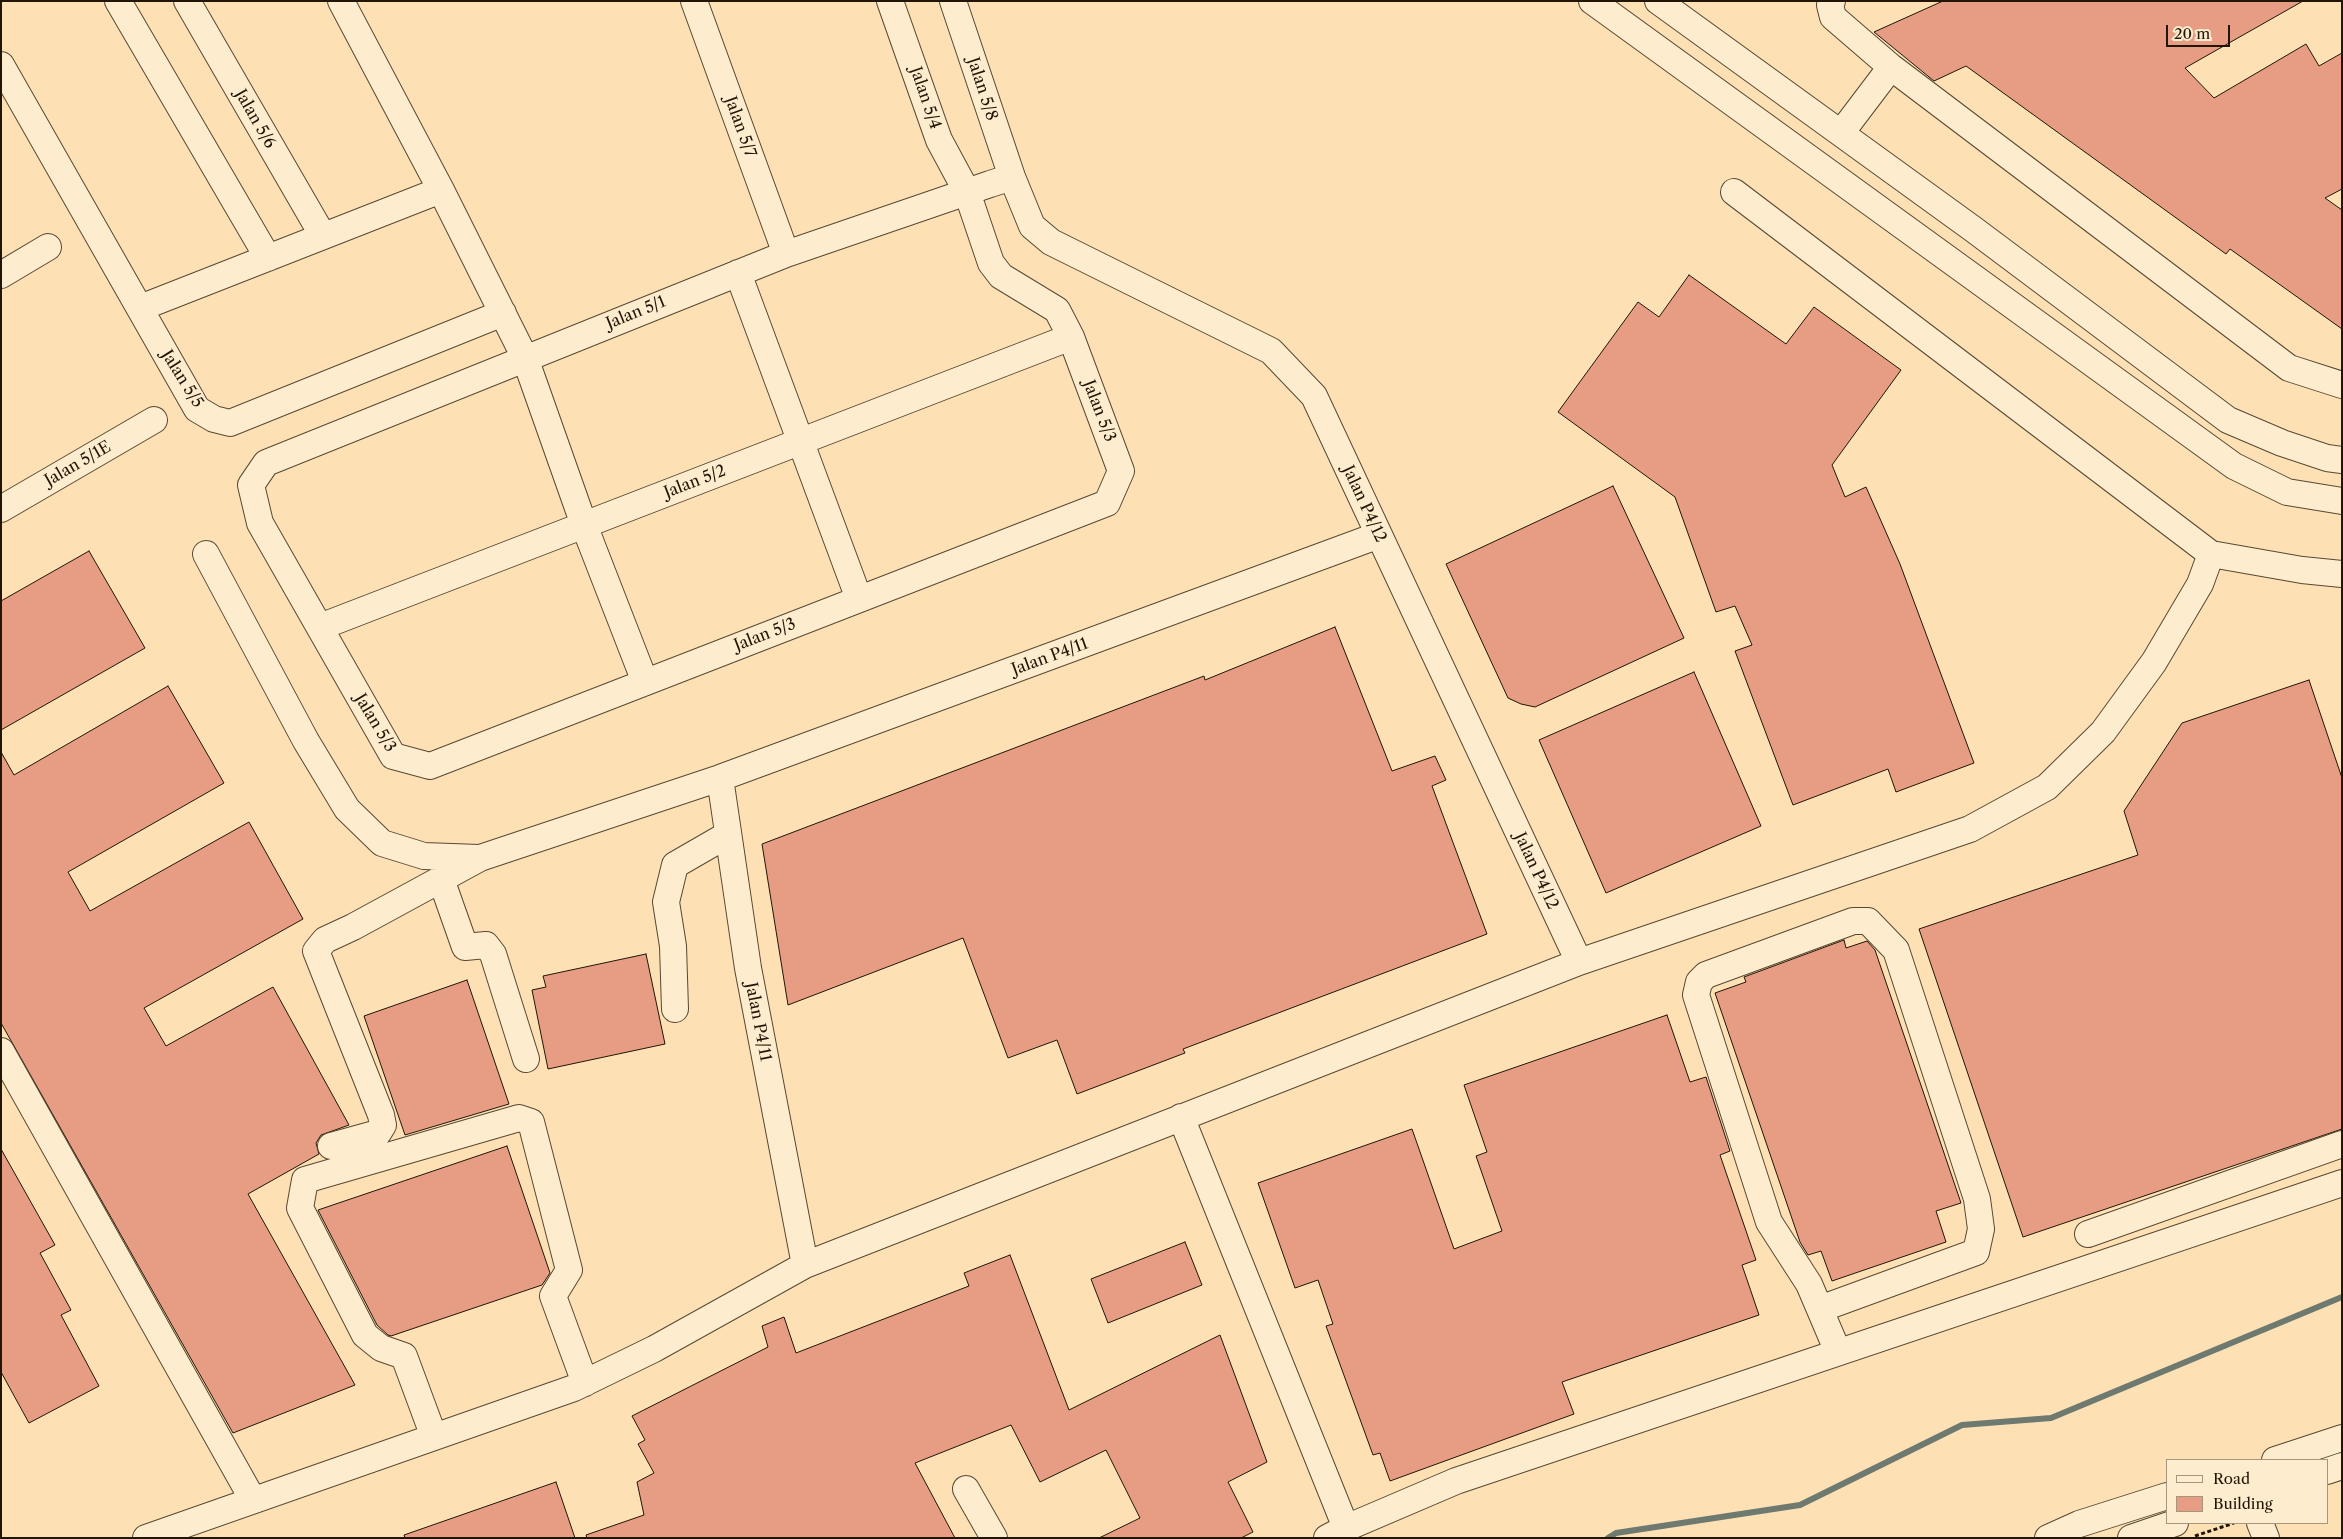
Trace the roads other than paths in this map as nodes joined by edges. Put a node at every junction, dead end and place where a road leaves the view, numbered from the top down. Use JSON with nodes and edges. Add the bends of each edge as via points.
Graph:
{"nodes":[{"id":1,"x":118,"y":1,"type":"edge"},
{"id":2,"x":187,"y":1,"type":"edge"},
{"id":3,"x":341,"y":1,"type":"edge"},
{"id":4,"x":694,"y":1,"type":"edge"},
{"id":5,"x":890,"y":1,"type":"edge"},
{"id":6,"x":953,"y":1,"type":"edge"},
{"id":7,"x":1592,"y":1,"type":"edge"},
{"id":8,"x":1658,"y":1,"type":"edge"},
{"id":9,"x":1832,"y":1,"type":"edge"},
{"id":10,"x":1,"y":65,"type":"edge"},
{"id":11,"x":1891,"y":66,"type":"junction"},
{"id":12,"x":1841,"y":134,"type":"junction"},
{"id":13,"x":1012,"y":177,"type":"junction"},
{"id":14,"x":441,"y":190,"type":"junction"},
{"id":15,"x":967,"y":192,"type":"junction"},
{"id":16,"x":1734,"y":192,"type":"dead end"},
{"id":17,"x":324,"y":236,"type":"junction"},
{"id":18,"x":48,"y":247,"type":"dead end"},
{"id":19,"x":786,"y":254,"type":"junction"},
{"id":20,"x":268,"y":258,"type":"junction"},
{"id":21,"x":738,"y":272,"type":"junction"},
{"id":22,"x":1,"y":275,"type":"edge"},
{"id":23,"x":140,"y":308,"type":"junction"},
{"id":24,"x":503,"y":313,"type":"junction"},
{"id":25,"x":1071,"y":337,"type":"junction"},
{"id":26,"x":525,"y":358,"type":"junction"},
{"id":27,"x":2342,"y":385,"type":"edge"},
{"id":28,"x":154,"y":420,"type":"dead end"},
{"id":29,"x":800,"y":440,"type":"junction"},
{"id":30,"x":2342,"y":460,"type":"edge"},
{"id":31,"x":266,"y":463,"type":"joint"},
{"id":32,"x":2342,"y":501,"type":"edge"},
{"id":33,"x":1,"y":509,"type":"edge"},
{"id":34,"x":584,"y":525,"type":"junction"},
{"id":35,"x":1379,"y":535,"type":"junction"},
{"id":36,"x":206,"y":554,"type":"dead end"},
{"id":37,"x":2211,"y":554,"type":"junction"},
{"id":38,"x":2342,"y":574,"type":"edge"},
{"id":39,"x":858,"y":599,"type":"junction"},
{"id":40,"x":320,"y":627,"type":"junction"},
{"id":41,"x":645,"y":682,"type":"junction"},
{"id":42,"x":720,"y":778,"type":"junction"},
{"id":43,"x":727,"y":835,"type":"junction"},
{"id":44,"x":480,"y":858,"type":"junction"},
{"id":45,"x":441,"y":879,"type":"junction"},
{"id":46,"x":1579,"y":962,"type":"junction"},
{"id":47,"x":675,"y":1009,"type":"dead end"},
{"id":48,"x":1,"y":1051,"type":"edge"},
{"id":49,"x":526,"y":1059,"type":"dead end"},
{"id":50,"x":1181,"y":1117,"type":"junction"},
{"id":51,"x":2342,"y":1144,"type":"edge"},
{"id":52,"x":331,"y":1146,"type":"dead end"},
{"id":53,"x":2342,"y":1183,"type":"edge"},
{"id":54,"x":2088,"y":1234,"type":"dead end"},
{"id":55,"x":805,"y":1265,"type":"junction"},
{"id":56,"x":1820,"y":1309,"type":"junction"},
{"id":57,"x":1838,"y":1352,"type":"junction"},
{"id":58,"x":585,"y":1383,"type":"junction"},
{"id":59,"x":434,"y":1437,"type":"junction"},
{"id":60,"x":2342,"y":1438,"type":"edge"},
{"id":61,"x":2278,"y":1459,"type":"edge"},
{"id":62,"x":2342,"y":1466,"type":"edge"},
{"id":63,"x":2328,"y":1471,"type":"edge"},
{"id":64,"x":966,"y":1489,"type":"dead end"},
{"id":65,"x":2166,"y":1496,"type":"edge"},
{"id":66,"x":253,"y":1500,"type":"junction"},
{"id":67,"x":2172,"y":1524,"type":"edge"},
{"id":68,"x":2260,"y":1524,"type":"edge"},
{"id":69,"x":1336,"y":1533,"type":"edge"},
{"id":70,"x":146,"y":1538,"type":"edge"},
{"id":71,"x":994,"y":1538,"type":"edge"},
{"id":72,"x":2048,"y":1538,"type":"edge"},
{"id":73,"x":2131,"y":1538,"type":"edge"},
{"id":74,"x":2266,"y":1538,"type":"edge"}],
"edges":[{"from":1,"to":20,"type":"street"},
{"from":2,"to":17,"type":"street","name":"Jalan 5/6"},
{"from":3,"to":14,"type":"street"},
{"from":4,"to":19,"type":"street","name":"Jalan 5/7"},
{"from":5,"to":15,"type":"street","name":"Jalan 5/4","via":[[939,140]]},
{"from":6,"to":13,"type":"street","name":"Jalan 5/8"},
{"from":7,"to":32,"type":"street","via":[[2234,466],[2287,492]]},
{"from":8,"to":12,"type":"street"},
{"from":9,"to":11,"type":"street","via":[[1833,17]]},
{"from":10,"to":23,"type":"street","name":"Jalan 5/5"},
{"from":11,"to":12,"type":"street"},
{"from":11,"to":27,"type":"street","via":[[2289,368]]},
{"from":12,"to":30,"type":"street","via":[[2228,420],[2282,443]]},
{"from":13,"to":15,"type":"street","name":"Jalan 5/1"},
{"from":13,"to":35,"type":"street","name":"Jalan P4/12","via":[[1032,226],[1051,242],[1271,351],[1314,396]]},
{"from":14,"to":17,"type":"street"},
{"from":14,"to":24,"type":"street"},
{"from":15,"to":19,"type":"street","name":"Jalan 5/1"},
{"from":15,"to":25,"type":"street","name":"Jalan 5/3","via":[[991,263],[1002,276],[1057,310]]},
{"from":16,"to":37,"type":"street"},
{"from":17,"to":20,"type":"street"},
{"from":18,"to":22,"type":"street"},
{"from":19,"to":21,"type":"street","name":"Jalan 5/1"},
{"from":20,"to":23,"type":"street"},
{"from":21,"to":26,"type":"street","name":"Jalan 5/1"},
{"from":21,"to":29,"type":"street"},
{"from":23,"to":24,"type":"street","name":"Jalan 5/5","via":[[197,409],[214,419],[230,423]]},
{"from":24,"to":26,"type":"street"},
{"from":25,"to":29,"type":"street","name":"Jalan 5/2"},
{"from":25,"to":39,"type":"street","name":"Jalan 5/3","via":[[1121,471],[1107,503]]},
{"from":26,"to":31,"type":"street","name":"Jalan 5/1"},
{"from":26,"to":34,"type":"street"},
{"from":28,"to":33,"type":"street","name":"Jalan 5/1E"},
{"from":29,"to":34,"type":"street","name":"Jalan 5/2"},
{"from":29,"to":39,"type":"street"},
{"from":31,"to":40,"type":"street","name":"Jalan 5/3","via":[[252,485],[260,523]]},
{"from":34,"to":40,"type":"street","name":"Jalan 5/2"},
{"from":34,"to":41,"type":"street"},
{"from":35,"to":42,"type":"street","name":"Jalan P4/11"},
{"from":35,"to":46,"type":"street","name":"Jalan P4/12"},
{"from":36,"to":44,"type":"street","via":[[306,741],[347,809],[382,843],[424,856]]},
{"from":37,"to":38,"type":"street"},
{"from":37,"to":46,"type":"street","via":[[2200,584],[2154,662],[2103,732],[2047,787],[1970,829]]},
{"from":39,"to":41,"type":"street","name":"Jalan 5/3"},
{"from":40,"to":41,"type":"street","name":"Jalan 5/3","via":[[393,756],[430,766]]},
{"from":42,"to":43,"type":"street","name":"Jalan P4/11"},
{"from":42,"to":44,"type":"street","name":"Jalan P4/11"},
{"from":43,"to":47,"type":"street","via":[[676,865],[666,902],[673,946]]},
{"from":43,"to":55,"type":"street","name":"Jalan P4/11","via":[[748,968]]},
{"from":44,"to":45,"type":"street"},
{"from":45,"to":49,"type":"street","via":[[465,947],[486,945],[493,954]]},
{"from":45,"to":52,"type":"street","via":[[325,940],[316,951],[383,1125],[378,1132]]},
{"from":46,"to":50,"type":"street"},
{"from":48,"to":66,"type":"street"},
{"from":50,"to":55,"type":"street"},
{"from":50,"to":69,"type":"street"},
{"from":51,"to":54,"type":"street"},
{"from":53,"to":57,"type":"street"},
{"from":55,"to":58,"type":"street","via":[[654,1349]]},
{"from":56,"to":56,"type":"street","via":[[1809,1284],[1769,1222],[1696,994],[1699,982],[1706,975],[1853,921],[1868,921],[1896,950],[1977,1199],[1981,1229],[1976,1252]]},
{"from":56,"to":57,"type":"street"},
{"from":57,"to":69,"type":"street","via":[[1456,1481]]},
{"from":58,"to":59,"type":"street"},
{"from":58,"to":59,"type":"street","via":[[552,1296],[569,1270],[531,1122],[519,1118],[304,1180],[300,1208],[365,1335],[381,1348],[404,1356]]},
{"from":59,"to":66,"type":"street"},
{"from":60,"to":61,"type":"street"},
{"from":62,"to":63,"type":"street"},
{"from":64,"to":71,"type":"street"},
{"from":65,"to":72,"type":"street","via":[[2079,1524]]},
{"from":66,"to":70,"type":"street"},
{"from":67,"to":73,"type":"street"},
{"from":68,"to":74,"type":"street"}]}
